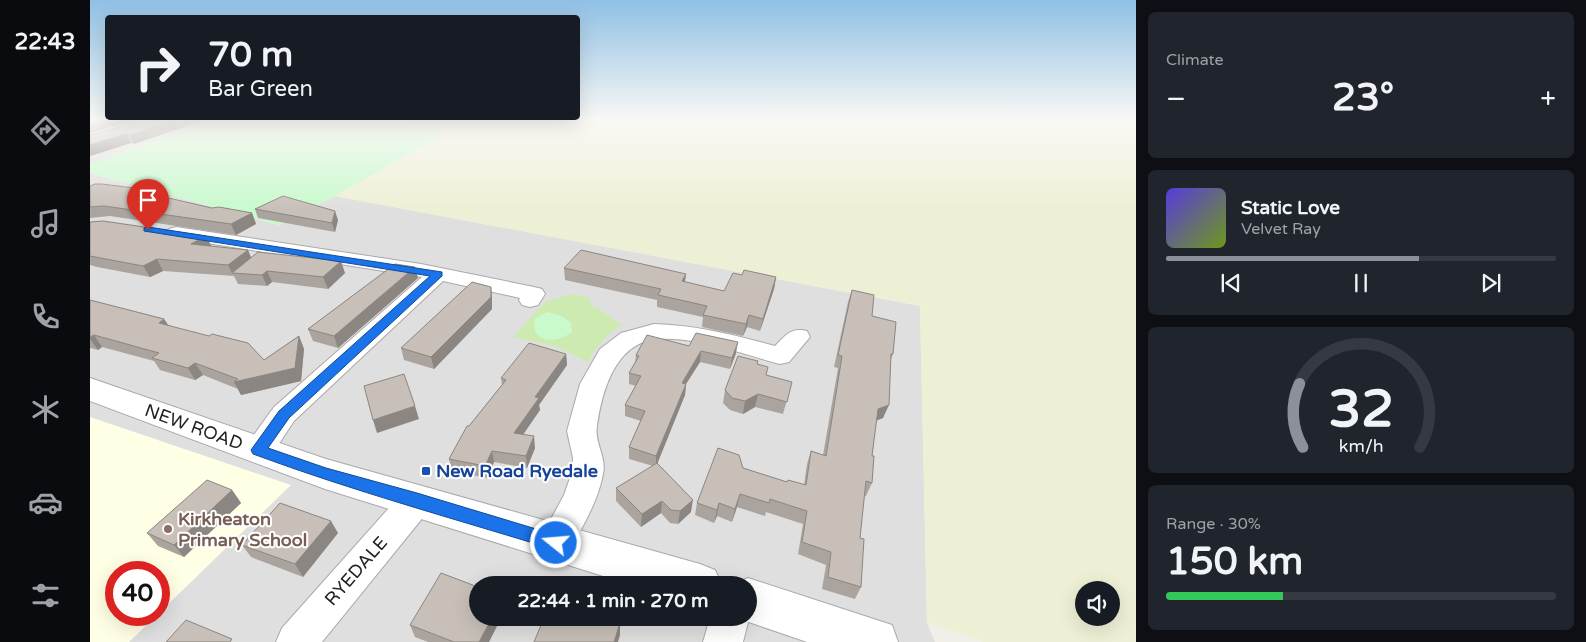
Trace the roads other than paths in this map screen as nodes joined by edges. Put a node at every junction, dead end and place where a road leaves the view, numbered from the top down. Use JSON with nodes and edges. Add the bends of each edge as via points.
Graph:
{"nodes":[{"id":1,"x":157,"y":231,"type":"edge"},
{"id":2,"x":438,"y":274,"type":"junction"},
{"id":3,"x":530,"y":300,"type":"dead end"},
{"id":4,"x":790,"y":354,"type":"dead end"},
{"id":5,"x":90,"y":389,"type":"edge"},
{"id":6,"x":258,"y":450,"type":"junction"},
{"id":7,"x":417,"y":500,"type":"junction"},
{"id":8,"x":556,"y":543,"type":"junction"},
{"id":9,"x":669,"y":576,"type":"edge"},
{"id":10,"x":757,"y":603,"type":"edge"},
{"id":11,"x":727,"y":626,"type":"edge"},
{"id":12,"x":296,"y":642,"type":"edge"},
{"id":13,"x":723,"y":642,"type":"edge"},
{"id":14,"x":875,"y":642,"type":"edge"}],
"edges":[{"from":1,"to":2,"type":"street"},
{"from":2,"to":3,"type":"street","via":[[534,294]]},
{"from":2,"to":6,"type":"street","via":[[284,414]]},
{"from":4,"to":8,"type":"street","via":[[686,331],[650,331],[624,340],[605,359],[589,395],[581,428],[589,462],[580,497]]},
{"from":5,"to":6,"type":"street","name":"NEW ROAD"},
{"from":6,"to":7,"type":"street","name":"NEW ROAD","via":[[325,474]]},
{"from":7,"to":8,"type":"street","name":"NEW ROAD"},
{"from":7,"to":12,"type":"street","name":"RYEDALE"},
{"from":8,"to":9,"type":"street","name":"NEW ROAD"},
{"from":10,"to":14,"type":"street"},
{"from":11,"to":13,"type":"street"}]}
